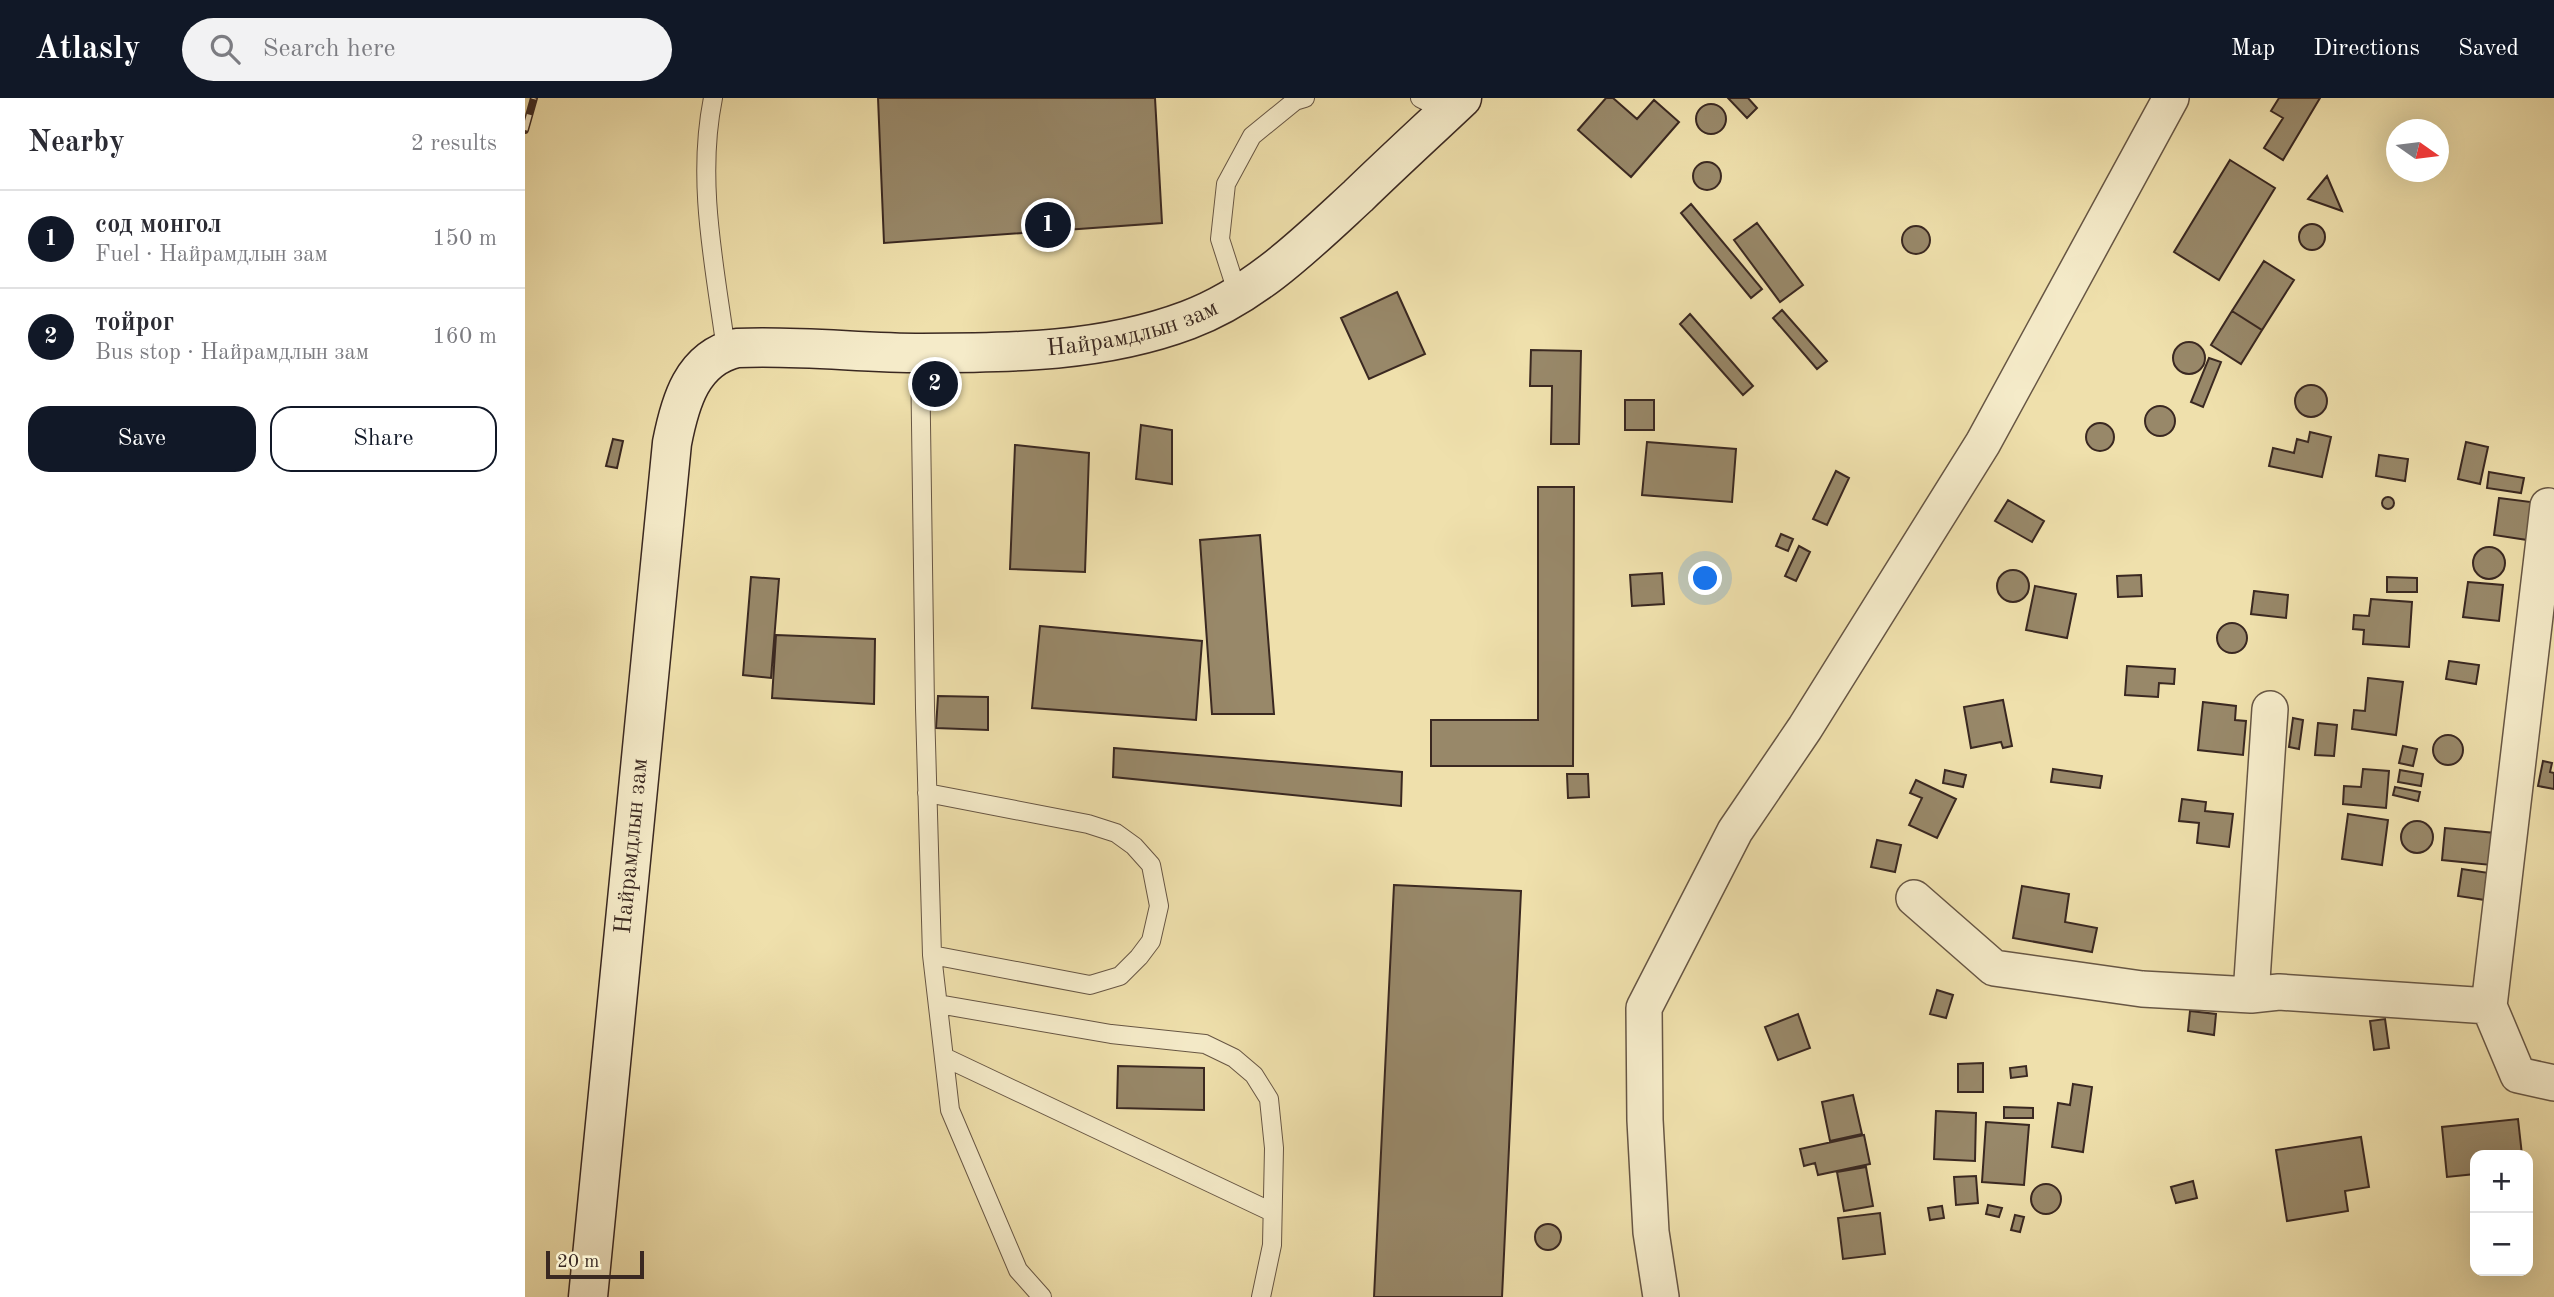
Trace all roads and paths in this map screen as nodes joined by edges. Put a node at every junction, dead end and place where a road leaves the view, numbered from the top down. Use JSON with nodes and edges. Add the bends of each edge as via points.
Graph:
{"nodes":[{"id":1,"x":713,"y":98,"type":"edge"},
{"id":2,"x":1305,"y":98,"type":"edge"},
{"id":3,"x":2171,"y":98,"type":"edge"},
{"id":4,"x":1443,"y":103,"type":"edge"},
{"id":5,"x":1238,"y":295,"type":"junction"},
{"id":6,"x":726,"y":350,"type":"junction"},
{"id":7,"x":920,"y":353,"type":"junction"},
{"id":8,"x":2547,"y":506,"type":"dead end"},
{"id":9,"x":2270,"y":709,"type":"dead end"},
{"id":10,"x":927,"y":793,"type":"junction"},
{"id":11,"x":1914,"y":898,"type":"dead end"},
{"id":12,"x":932,"y":955,"type":"junction"},
{"id":13,"x":2251,"y":995,"type":"junction"},
{"id":14,"x":938,"y":1004,"type":"junction"},
{"id":15,"x":2489,"y":1006,"type":"junction"},
{"id":16,"x":944,"y":1057,"type":"junction"},
{"id":17,"x":2554,"y":1083,"type":"edge"},
{"id":18,"x":1272,"y":1212,"type":"junction"},
{"id":19,"x":588,"y":1297,"type":"edge"},
{"id":20,"x":1042,"y":1297,"type":"edge"},
{"id":21,"x":1261,"y":1297,"type":"edge"},
{"id":22,"x":1661,"y":1297,"type":"edge"}],
"edges":[{"from":1,"to":6,"type":"lane","via":[[705,190]]},
{"from":2,"to":5,"type":"lane","via":[[1252,136],[1226,184],[1220,239]]},
{"from":3,"to":22,"type":"street","via":[[1983,443],[1805,728],[1735,831],[1644,1007],[1651,1231]]},
{"from":4,"to":5,"type":"main road","name":"Найрамдлын зам","via":[[1288,259]]},
{"from":5,"to":7,"type":"main road","name":"Найрамдлын зам","via":[[1189,320],[1109,342],[1034,351]]},
{"from":6,"to":7,"type":"main road","name":"Найрамдлын зам"},
{"from":6,"to":19,"type":"main road","name":"Найрамдлын зам","via":[[697,372],[684,397],[673,443]]},
{"from":7,"to":10,"type":"lane"},
{"from":8,"to":15,"type":"street"},
{"from":9,"to":13,"type":"street"},
{"from":10,"to":12,"type":"lane"},
{"from":10,"to":12,"type":"lane","via":[[1116,833],[1150,865],[1159,906],[1151,941],[1139,957],[1120,976],[1090,985]]},
{"from":11,"to":13,"type":"street","via":[[1994,968],[2142,989]]},
{"from":12,"to":14,"type":"lane"},
{"from":13,"to":15,"type":"street","via":[[2279,992]]},
{"from":14,"to":16,"type":"lane"},
{"from":14,"to":18,"type":"lane","via":[[1111,1034],[1205,1044],[1234,1058],[1254,1075],[1269,1099],[1274,1148]]},
{"from":15,"to":17,"type":"street","via":[[2518,1075]]},
{"from":16,"to":18,"type":"lane"},
{"from":16,"to":20,"type":"lane","via":[[950,1110],[1018,1270]]},
{"from":18,"to":21,"type":"lane","via":[[1272,1245]]}]}
